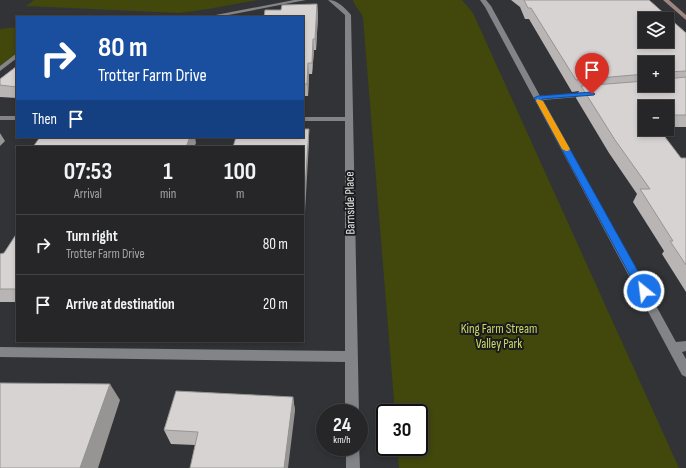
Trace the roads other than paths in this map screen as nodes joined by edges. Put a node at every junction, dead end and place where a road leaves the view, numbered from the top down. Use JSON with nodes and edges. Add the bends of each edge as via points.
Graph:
{"nodes":[{"id":1,"x":303,"y":0,"type":"edge"},
{"id":2,"x":331,"y":0,"type":"edge"},
{"id":3,"x":483,"y":0,"type":"edge"},
{"id":4,"x":666,"y":0,"type":"edge"},
{"id":5,"x":214,"y":16,"type":"edge"},
{"id":6,"x":686,"y":18,"type":"edge"},
{"id":7,"x":16,"y":56,"type":"edge"},
{"id":8,"x":0,"y":69,"type":"edge"},
{"id":9,"x":599,"y":93,"type":"edge"},
{"id":10,"x":538,"y":98,"type":"junction"},
{"id":11,"x":0,"y":118,"type":"edge"},
{"id":12,"x":16,"y":118,"type":"edge"},
{"id":13,"x":304,"y":119,"type":"edge"},
{"id":14,"x":349,"y":119,"type":"junction"},
{"id":15,"x":680,"y":346,"type":"edge"},
{"id":16,"x":0,"y":352,"type":"edge"},
{"id":17,"x":352,"y":357,"type":"junction"},
{"id":18,"x":686,"y":371,"type":"edge"},
{"id":19,"x":352,"y":404,"type":"edge"},
{"id":20,"x":353,"y":456,"type":"edge"},
{"id":21,"x":353,"y":468,"type":"edge"}],
"edges":[{"from":1,"to":5,"type":"street"},
{"from":2,"to":14,"type":"street","name":"Barnside Place","via":[[348,15]]},
{"from":3,"to":10,"type":"street"},
{"from":4,"to":6,"type":"street"},
{"from":7,"to":8,"type":"street"},
{"from":9,"to":10,"type":"street"},
{"from":10,"to":15,"type":"street"},
{"from":11,"to":12,"type":"street"},
{"from":13,"to":14,"type":"street"},
{"from":14,"to":17,"type":"street","name":"Barnside Place"},
{"from":15,"to":18,"type":"street"},
{"from":16,"to":17,"type":"street"},
{"from":17,"to":19,"type":"street","name":"Barnside Place"},
{"from":20,"to":21,"type":"street"}]}
